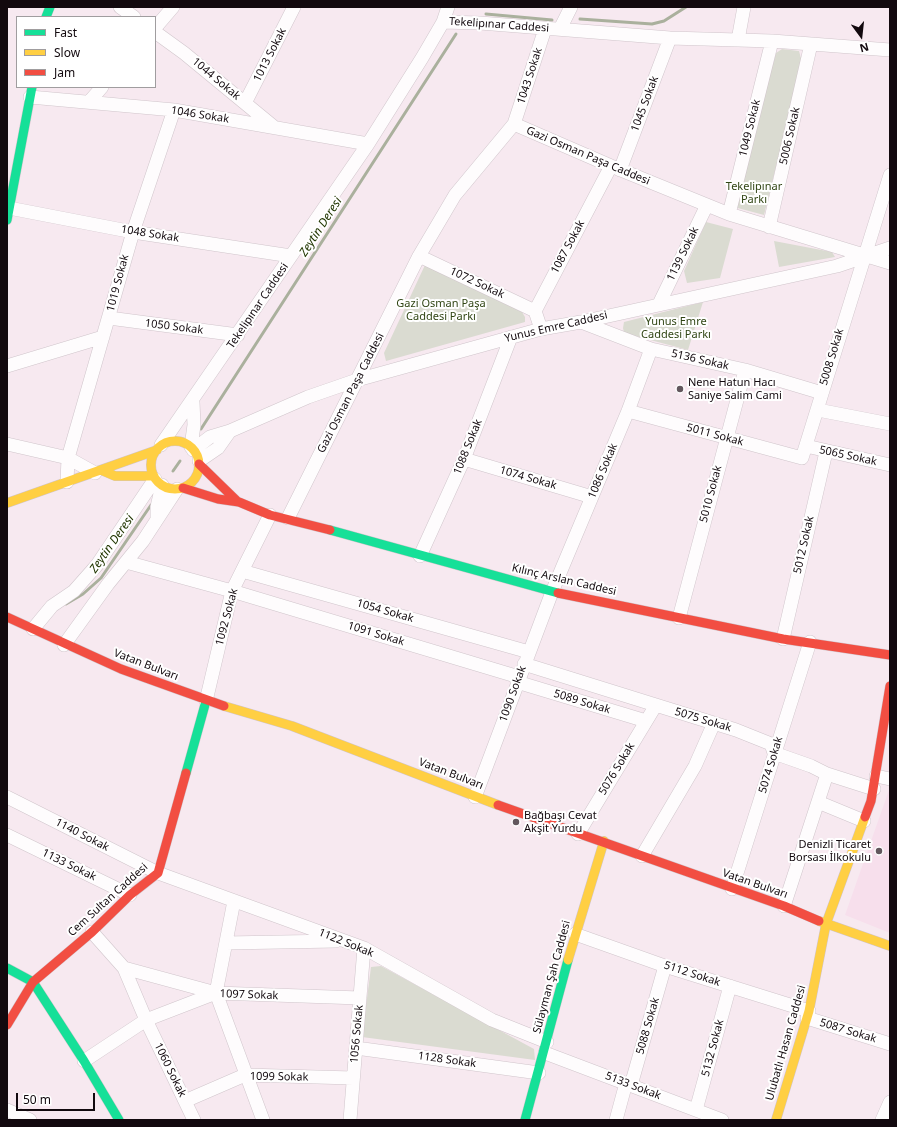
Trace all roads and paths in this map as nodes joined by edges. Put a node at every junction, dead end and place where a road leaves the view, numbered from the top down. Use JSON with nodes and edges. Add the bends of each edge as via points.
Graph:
{"nodes":[{"id":1,"x":120,"y":7,"type":"edge"},
{"id":2,"x":173,"y":7,"type":"edge"},
{"id":3,"x":294,"y":7,"type":"edge"},
{"id":4,"x":448,"y":7,"type":"edge"},
{"id":5,"x":571,"y":7,"type":"edge"},
{"id":6,"x":744,"y":7,"type":"edge"},
{"id":7,"x":133,"y":16,"type":"edge"},
{"id":8,"x":442,"y":22,"type":"junction"},
{"id":9,"x":156,"y":27,"type":"edge"},
{"id":10,"x":545,"y":28,"type":"junction"},
{"id":11,"x":560,"y":29,"type":"junction"},
{"id":12,"x":156,"y":33,"type":"edge"},
{"id":13,"x":670,"y":38,"type":"junction"},
{"id":14,"x":738,"y":40,"type":"junction"},
{"id":15,"x":772,"y":42,"type":"junction"},
{"id":16,"x":811,"y":44,"type":"junction"},
{"id":17,"x":890,"y":50,"type":"edge"},
{"id":18,"x":101,"y":88,"type":"edge"},
{"id":19,"x":31,"y":92,"type":"edge"},
{"id":20,"x":89,"y":102,"type":"junction"},
{"id":21,"x":245,"y":103,"type":"junction"},
{"id":22,"x":174,"y":110,"type":"junction"},
{"id":23,"x":514,"y":124,"type":"junction"},
{"id":24,"x":275,"y":128,"type":"junction"},
{"id":25,"x":368,"y":144,"type":"junction"},
{"id":26,"x":616,"y":168,"type":"junction"},
{"id":27,"x":890,"y":175,"type":"edge"},
{"id":28,"x":707,"y":205,"type":"junction"},
{"id":29,"x":729,"y":214,"type":"junction"},
{"id":30,"x":8,"y":215,"type":"edge"},
{"id":31,"x":769,"y":226,"type":"junction"},
{"id":32,"x":133,"y":232,"type":"junction"},
{"id":33,"x":890,"y":248,"type":"edge"},
{"id":34,"x":291,"y":256,"type":"junction"},
{"id":35,"x":419,"y":256,"type":"junction"},
{"id":36,"x":864,"y":256,"type":"junction"},
{"id":37,"x":890,"y":263,"type":"edge"},
{"id":38,"x":660,"y":304,"type":"junction"},
{"id":39,"x":535,"y":311,"type":"junction"},
{"id":40,"x":109,"y":318,"type":"junction"},
{"id":41,"x":581,"y":322,"type":"junction"},
{"id":42,"x":542,"y":329,"type":"junction"},
{"id":43,"x":238,"y":335,"type":"junction"},
{"id":44,"x":103,"y":337,"type":"junction"},
{"id":45,"x":511,"y":337,"type":"junction"},
{"id":46,"x":651,"y":349,"type":"junction"},
{"id":47,"x":7,"y":366,"type":"edge"},
{"id":48,"x":745,"y":370,"type":"junction"},
{"id":49,"x":357,"y":380,"type":"junction"},
{"id":50,"x":822,"y":393,"type":"junction"},
{"id":51,"x":193,"y":402,"type":"junction"},
{"id":52,"x":818,"y":410,"type":"junction"},
{"id":53,"x":628,"y":412,"type":"junction"},
{"id":54,"x":890,"y":424,"type":"edge"},
{"id":55,"x":726,"y":438,"type":"junction"},
{"id":56,"x":7,"y":444,"type":"edge"},
{"id":57,"x":159,"y":447,"type":"junction"},
{"id":58,"x":804,"y":452,"type":"junction"},
{"id":59,"x":826,"y":452,"type":"junction"},
{"id":60,"x":195,"y":455,"type":"junction"},
{"id":61,"x":68,"y":458,"type":"junction"},
{"id":62,"x":464,"y":459,"type":"junction"},
{"id":63,"x":890,"y":465,"type":"edge"},
{"id":64,"x":98,"y":471,"type":"junction"},
{"id":65,"x":157,"y":480,"type":"junction"},
{"id":66,"x":67,"y":482,"type":"junction"},
{"id":67,"x":180,"y":489,"type":"junction"},
{"id":68,"x":592,"y":497,"type":"junction"},
{"id":69,"x":239,"y":502,"type":"junction"},
{"id":70,"x":7,"y":503,"type":"edge"},
{"id":71,"x":270,"y":515,"type":"junction"},
{"id":72,"x":157,"y":517,"type":"junction"},
{"id":73,"x":288,"y":518,"type":"junction"},
{"id":74,"x":420,"y":556,"type":"junction"},
{"id":75,"x":126,"y":562,"type":"junction"},
{"id":76,"x":242,"y":571,"type":"junction"},
{"id":77,"x":232,"y":591,"type":"junction"},
{"id":78,"x":552,"y":592,"type":"junction"},
{"id":79,"x":7,"y":617,"type":"edge"},
{"id":80,"x":679,"y":618,"type":"junction"},
{"id":81,"x":33,"y":629,"type":"junction"},
{"id":82,"x":783,"y":638,"type":"junction"},
{"id":83,"x":810,"y":642,"type":"junction"},
{"id":84,"x":64,"y":644,"type":"junction"},
{"id":85,"x":890,"y":655,"type":"edge"},
{"id":86,"x":526,"y":658,"type":"junction"},
{"id":87,"x":518,"y":679,"type":"junction"},
{"id":88,"x":890,"y":686,"type":"edge"},
{"id":89,"x":206,"y":701,"type":"junction"},
{"id":90,"x":656,"y":705,"type":"junction"},
{"id":91,"x":646,"y":721,"type":"junction"},
{"id":92,"x":714,"y":723,"type":"junction"},
{"id":93,"x":886,"y":747,"type":"edge"},
{"id":94,"x":774,"y":753,"type":"junction"},
{"id":95,"x":827,"y":774,"type":"junction"},
{"id":96,"x":876,"y":776,"type":"junction"},
{"id":97,"x":890,"y":779,"type":"edge"},
{"id":98,"x":874,"y":789,"type":"junction"},
{"id":99,"x":7,"y":797,"type":"edge"},
{"id":100,"x":476,"y":797,"type":"junction"},
{"id":101,"x":818,"y":802,"type":"junction"},
{"id":102,"x":864,"y":820,"type":"junction"},
{"id":103,"x":578,"y":834,"type":"junction"},
{"id":104,"x":7,"y":835,"type":"edge"},
{"id":105,"x":604,"y":841,"type":"junction"},
{"id":106,"x":642,"y":856,"type":"junction"},
{"id":107,"x":158,"y":873,"type":"junction"},
{"id":108,"x":732,"y":889,"type":"junction"},
{"id":109,"x":130,"y":895,"type":"junction"},
{"id":110,"x":234,"y":901,"type":"junction"},
{"id":111,"x":784,"y":906,"type":"junction"},
{"id":112,"x":826,"y":924,"type":"junction"},
{"id":113,"x":92,"y":932,"type":"junction"},
{"id":114,"x":575,"y":934,"type":"junction"},
{"id":115,"x":344,"y":940,"type":"junction"},
{"id":116,"x":226,"y":943,"type":"junction"},
{"id":117,"x":890,"y":946,"type":"edge"},
{"id":118,"x":364,"y":948,"type":"junction"},
{"id":119,"x":665,"y":966,"type":"junction"},
{"id":120,"x":7,"y":968,"type":"edge"},
{"id":121,"x":124,"y":968,"type":"junction"},
{"id":122,"x":33,"y":982,"type":"junction"},
{"id":123,"x":730,"y":986,"type":"junction"},
{"id":124,"x":216,"y":993,"type":"junction"},
{"id":125,"x":360,"y":998,"type":"junction"},
{"id":126,"x":808,"y":1015,"type":"junction"},
{"id":127,"x":146,"y":1020,"type":"junction"},
{"id":128,"x":7,"y":1025,"type":"edge"},
{"id":129,"x":890,"y":1044,"type":"edge"},
{"id":130,"x":546,"y":1047,"type":"junction"},
{"id":131,"x":356,"y":1048,"type":"junction"},
{"id":132,"x":84,"y":1061,"type":"junction"},
{"id":133,"x":539,"y":1073,"type":"junction"},
{"id":134,"x":245,"y":1075,"type":"junction"},
{"id":135,"x":353,"y":1078,"type":"junction"},
{"id":136,"x":629,"y":1084,"type":"junction"},
{"id":137,"x":185,"y":1102,"type":"junction"},
{"id":138,"x":890,"y":1102,"type":"edge"},
{"id":139,"x":7,"y":1110,"type":"edge"},
{"id":140,"x":696,"y":1110,"type":"junction"},
{"id":141,"x":30,"y":1120,"type":"edge"},
{"id":142,"x":119,"y":1120,"type":"edge"},
{"id":143,"x":194,"y":1120,"type":"edge"},
{"id":144,"x":263,"y":1120,"type":"edge"},
{"id":145,"x":350,"y":1120,"type":"edge"},
{"id":146,"x":526,"y":1120,"type":"edge"},
{"id":147,"x":616,"y":1120,"type":"edge"},
{"id":148,"x":722,"y":1120,"type":"edge"},
{"id":149,"x":776,"y":1120,"type":"edge"},
{"id":150,"x":882,"y":1120,"type":"edge"}],
"edges":[{"from":1,"to":7,"type":"street"},
{"from":2,"to":9,"type":"street"},
{"from":3,"to":21,"type":"street","name":"1013 Sokak"},
{"from":4,"to":8,"type":"street"},
{"from":5,"to":11,"type":"street"},
{"from":6,"to":14,"type":"street"},
{"from":8,"to":10,"type":"street","name":"Tekelipınar Caddesi"},
{"from":8,"to":25,"type":"street","name":"Tekelipınar Caddesi"},
{"from":10,"to":11,"type":"street","name":"Tekelipınar Caddesi"},
{"from":10,"to":23,"type":"street","name":"1043 Sokak"},
{"from":11,"to":13,"type":"street","name":"Tekelipınar Caddesi"},
{"from":12,"to":21,"type":"street","name":"1044 Sokak"},
{"from":13,"to":14,"type":"street","name":"Tekelipınar Caddesi"},
{"from":13,"to":26,"type":"street","name":"1045 Sokak"},
{"from":14,"to":15,"type":"street","name":"Tekelipınar Caddesi"},
{"from":15,"to":16,"type":"street","name":"Tekelipınar Caddesi"},
{"from":15,"to":29,"type":"street","name":"1049 Sokak"},
{"from":16,"to":17,"type":"street","name":"Tekelipınar Caddesi"},
{"from":16,"to":31,"type":"street","name":"5006 Sokak"},
{"from":18,"to":20,"type":"street"},
{"from":19,"to":20,"type":"street","name":"1046 Sokak"},
{"from":19,"to":30,"type":"street"},
{"from":20,"to":22,"type":"street","name":"1046 Sokak"},
{"from":21,"to":24,"type":"street","name":"1044 Sokak"},
{"from":22,"to":24,"type":"street","name":"1046 Sokak"},
{"from":22,"to":32,"type":"street","name":"1019 Sokak"},
{"from":23,"to":26,"type":"street","name":"Gazi Osman Paşa Caddesi"},
{"from":23,"to":35,"type":"street","name":"Gazi Osman Paşa Caddesi","via":[[455,195]]},
{"from":24,"to":25,"type":"street","name":"1046 Sokak"},
{"from":25,"to":34,"type":"street","name":"Tekelipınar Caddesi"},
{"from":26,"to":28,"type":"street","name":"Gazi Osman Paşa Caddesi"},
{"from":26,"to":39,"type":"street","name":"1087 Sokak"},
{"from":27,"to":36,"type":"street","name":"5008 Sokak"},
{"from":28,"to":29,"type":"street","name":"Gazi Osman Paşa Caddesi"},
{"from":28,"to":38,"type":"street","name":"1139 Sokak"},
{"from":29,"to":31,"type":"street","name":"Gazi Osman Paşa Caddesi"},
{"from":30,"to":32,"type":"street","name":"1048 Sokak"},
{"from":31,"to":36,"type":"street","name":"Gazi Osman Paşa Caddesi"},
{"from":32,"to":34,"type":"street","name":"1048 Sokak"},
{"from":32,"to":40,"type":"street","name":"1019 Sokak"},
{"from":33,"to":36,"type":"street","name":"Yunus Emre Caddesi"},
{"from":34,"to":43,"type":"street","name":"Tekelipınar Caddesi"},
{"from":35,"to":39,"type":"street","name":"1072 Sokak"},
{"from":35,"to":49,"type":"street","name":"Gazi Osman Paşa Caddesi"},
{"from":36,"to":37,"type":"street","name":"Gazi Osman Paşa Caddesi"},
{"from":36,"to":38,"type":"street","name":"Yunus Emre Caddesi","via":[[837,266]]},
{"from":36,"to":50,"type":"street","name":"5008 Sokak"},
{"from":38,"to":41,"type":"street","name":"Yunus Emre Caddesi"},
{"from":39,"to":42,"type":"street"},
{"from":40,"to":43,"type":"street","name":"1050 Sokak"},
{"from":40,"to":44,"type":"street","name":"1019 Sokak"},
{"from":41,"to":42,"type":"street","name":"Yunus Emre Caddesi"},
{"from":41,"to":46,"type":"street","name":"5136 Sokak"},
{"from":42,"to":45,"type":"street","name":"Yunus Emre Caddesi"},
{"from":43,"to":51,"type":"street","name":"Tekelipınar Caddesi"},
{"from":44,"to":47,"type":"street"},
{"from":44,"to":61,"type":"street","name":"1019 Sokak"},
{"from":45,"to":49,"type":"street","name":"Yunus Emre Caddesi"},
{"from":45,"to":62,"type":"street","name":"1088 Sokak"},
{"from":46,"to":48,"type":"street","name":"5136 Sokak"},
{"from":46,"to":53,"type":"street","name":"1086 Sokak"},
{"from":48,"to":50,"type":"street","name":"5136 Sokak"},
{"from":48,"to":55,"type":"street","name":"5010 Sokak"},
{"from":49,"to":60,"type":"street","name":"Yunus Emre Caddesi","via":[[308,397],[230,431],[218,448]]},
{"from":49,"to":73,"type":"street","name":"Gazi Osman Paşa Caddesi"},
{"from":50,"to":52,"type":"street","name":"5008 Sokak"},
{"from":51,"to":57,"type":"street","name":"Tekelipınar Caddesi"},
{"from":51,"to":60,"type":"street"},
{"from":52,"to":54,"type":"street"},
{"from":52,"to":58,"type":"street","name":"5008 Sokak"},
{"from":53,"to":55,"type":"street","name":"5011 Sokak"},
{"from":53,"to":68,"type":"street","name":"1086 Sokak"},
{"from":55,"to":58,"type":"street","name":"5011 Sokak"},
{"from":55,"to":80,"type":"street","name":"5010 Sokak"},
{"from":56,"to":61,"type":"street"},
{"from":57,"to":60,"type":"street","via":[[167,442],[180,442]]},
{"from":57,"to":64,"type":"street"},
{"from":57,"to":65,"type":"street","via":[[151,461]]},
{"from":58,"to":59,"type":"street","name":"5065 Sokak"},
{"from":59,"to":63,"type":"street","name":"5065 Sokak"},
{"from":59,"to":82,"type":"street","name":"5012 Sokak"},
{"from":60,"to":67,"type":"street","via":[[197,476]]},
{"from":60,"to":69,"type":"street","name":"Kılınç Arslan Caddesi","via":[[222,488]]},
{"from":61,"to":64,"type":"street"},
{"from":61,"to":66,"type":"street","name":"1019 Sokak"},
{"from":62,"to":68,"type":"street","name":"1074 Sokak"},
{"from":62,"to":74,"type":"street","name":"1088 Sokak"},
{"from":64,"to":65,"type":"street","via":[[114,476]]},
{"from":64,"to":66,"type":"street"},
{"from":65,"to":67,"type":"street"},
{"from":65,"to":72,"type":"street"},
{"from":65,"to":81,"type":"street","via":[[97,565],[74,591],[52,606]]},
{"from":66,"to":70,"type":"street"},
{"from":67,"to":69,"type":"street","name":"Kılınç Arslan Caddesi"},
{"from":67,"to":72,"type":"street"},
{"from":68,"to":78,"type":"street","name":"1086 Sokak"},
{"from":69,"to":71,"type":"street","name":"Kılınç Arslan Caddesi"},
{"from":71,"to":73,"type":"street","name":"Kılınç Arslan Caddesi"},
{"from":71,"to":76,"type":"street","name":"1092 Sokak"},
{"from":72,"to":75,"type":"street"},
{"from":73,"to":74,"type":"street","name":"Kılınç Arslan Caddesi"},
{"from":74,"to":78,"type":"street","name":"Kılınç Arslan Caddesi"},
{"from":75,"to":77,"type":"street","name":"1091 Sokak"},
{"from":75,"to":84,"type":"street"},
{"from":76,"to":77,"type":"street","name":"1092 Sokak"},
{"from":76,"to":86,"type":"street","name":"1054 Sokak"},
{"from":77,"to":87,"type":"street","name":"1091 Sokak"},
{"from":77,"to":89,"type":"street","name":"1092 Sokak"},
{"from":78,"to":80,"type":"street","name":"Kılınç Arslan Caddesi"},
{"from":78,"to":86,"type":"street","name":"1090 Sokak"},
{"from":79,"to":81,"type":"street","name":"Vatan Bulvarı"},
{"from":80,"to":82,"type":"street","name":"Kılınç Arslan Caddesi"},
{"from":81,"to":84,"type":"street","name":"Vatan Bulvarı"},
{"from":82,"to":83,"type":"street","name":"Kılınç Arslan Caddesi"},
{"from":83,"to":85,"type":"street","name":"Kılınç Arslan Caddesi"},
{"from":83,"to":94,"type":"street","name":"5074 Sokak"},
{"from":84,"to":89,"type":"street","name":"Vatan Bulvarı"},
{"from":86,"to":87,"type":"street","name":"1090 Sokak"},
{"from":86,"to":90,"type":"street","name":"5075 Sokak"},
{"from":87,"to":91,"type":"street","name":"5089 Sokak"},
{"from":87,"to":100,"type":"street","name":"1090 Sokak"},
{"from":88,"to":93,"type":"street","name":"Ulubatlı Hasan Caddesi"},
{"from":89,"to":100,"type":"street","name":"Vatan Bulvarı","via":[[292,726]]},
{"from":89,"to":107,"type":"street","name":"Cem Sultan Caddesi"},
{"from":90,"to":91,"type":"street","name":"5076 Sokak"},
{"from":90,"to":92,"type":"street","name":"5075 Sokak"},
{"from":91,"to":103,"type":"street","name":"5076 Sokak"},
{"from":92,"to":94,"type":"street","name":"5075 Sokak","via":[[771,744]]},
{"from":92,"to":106,"type":"street","via":[[695,766]]},
{"from":93,"to":96,"type":"street","name":"Ulubatlı Hasan Caddesi"},
{"from":94,"to":95,"type":"street","name":"5075 Sokak"},
{"from":94,"to":108,"type":"street","name":"5074 Sokak"},
{"from":95,"to":98,"type":"street","name":"5075 Sokak"},
{"from":95,"to":101,"type":"street"},
{"from":96,"to":97,"type":"street"},
{"from":96,"to":98,"type":"street","name":"Ulubatlı Hasan Caddesi"},
{"from":98,"to":102,"type":"street","name":"Ulubatlı Hasan Caddesi"},
{"from":99,"to":107,"type":"street","name":"1140 Sokak"},
{"from":100,"to":103,"type":"street","name":"Vatan Bulvarı"},
{"from":101,"to":102,"type":"street"},
{"from":101,"to":111,"type":"street"},
{"from":102,"to":112,"type":"street","name":"Ulubatlı Hasan Caddesi"},
{"from":103,"to":105,"type":"street","name":"Vatan Bulvarı"},
{"from":104,"to":109,"type":"street","name":"1133 Sokak"},
{"from":105,"to":106,"type":"street","name":"Vatan Bulvarı"},
{"from":105,"to":114,"type":"street","name":"Sülayman Şah Caddesi"},
{"from":106,"to":108,"type":"street","name":"Vatan Bulvarı"},
{"from":107,"to":109,"type":"street","name":"Cem Sultan Caddesi"},
{"from":107,"to":110,"type":"street","name":"1122 Sokak"},
{"from":108,"to":111,"type":"street","name":"Vatan Bulvarı"},
{"from":109,"to":113,"type":"street","name":"Cem Sultan Caddesi"},
{"from":110,"to":115,"type":"street","name":"1122 Sokak"},
{"from":110,"to":116,"type":"street"},
{"from":111,"to":112,"type":"street","name":"Vatan Bulvarı"},
{"from":112,"to":117,"type":"street","name":"Vatan Bulvarı"},
{"from":112,"to":126,"type":"street","name":"Ulubatlı Hasan Caddesi"},
{"from":113,"to":121,"type":"street"},
{"from":113,"to":122,"type":"street","name":"Cem Sultan Caddesi"},
{"from":114,"to":119,"type":"street","name":"5112 Sokak"},
{"from":114,"to":130,"type":"street","name":"Sülayman Şah Caddesi"},
{"from":115,"to":116,"type":"street"},
{"from":115,"to":118,"type":"street","name":"1122 Sokak"},
{"from":116,"to":124,"type":"street"},
{"from":118,"to":125,"type":"street","name":"1056 Sokak"},
{"from":118,"to":130,"type":"street","name":"1122 Sokak","via":[[492,1020]]},
{"from":119,"to":123,"type":"street","name":"5112 Sokak"},
{"from":119,"to":136,"type":"street","name":"5088 Sokak"},
{"from":120,"to":122,"type":"street"},
{"from":121,"to":124,"type":"street"},
{"from":121,"to":127,"type":"street","name":"1060 Sokak"},
{"from":122,"to":128,"type":"street","name":"Cem Sultan Caddesi"},
{"from":122,"to":132,"type":"street"},
{"from":123,"to":126,"type":"street","name":"5112 Sokak"},
{"from":123,"to":140,"type":"street","name":"5132 Sokak"},
{"from":124,"to":125,"type":"street","name":"1097 Sokak"},
{"from":124,"to":127,"type":"street","name":"1097 Sokak"},
{"from":124,"to":134,"type":"street"},
{"from":125,"to":131,"type":"street","name":"1056 Sokak"},
{"from":126,"to":129,"type":"street","name":"5087 Sokak"},
{"from":126,"to":149,"type":"street","name":"Ulubatlı Hasan Caddesi"},
{"from":127,"to":132,"type":"street","name":"1097 Sokak"},
{"from":127,"to":137,"type":"street","name":"1060 Sokak"},
{"from":130,"to":133,"type":"street","name":"Sülayman Şah Caddesi"},
{"from":130,"to":136,"type":"street","name":"5133 Sokak"},
{"from":131,"to":133,"type":"street","name":"1128 Sokak"},
{"from":131,"to":135,"type":"street","name":"1056 Sokak"},
{"from":132,"to":142,"type":"street"},
{"from":133,"to":146,"type":"street","name":"Sülayman Şah Caddesi"},
{"from":134,"to":135,"type":"street","name":"1099 Sokak"},
{"from":134,"to":137,"type":"street","name":"1099 Sokak"},
{"from":134,"to":144,"type":"street"},
{"from":135,"to":145,"type":"street","name":"1056 Sokak"},
{"from":136,"to":140,"type":"street","name":"5133 Sokak"},
{"from":136,"to":147,"type":"street","name":"5088 Sokak"},
{"from":137,"to":143,"type":"street","name":"1060 Sokak"},
{"from":138,"to":150,"type":"street"},
{"from":139,"to":141,"type":"street"},
{"from":140,"to":148,"type":"street","name":"5133 Sokak"}]}
